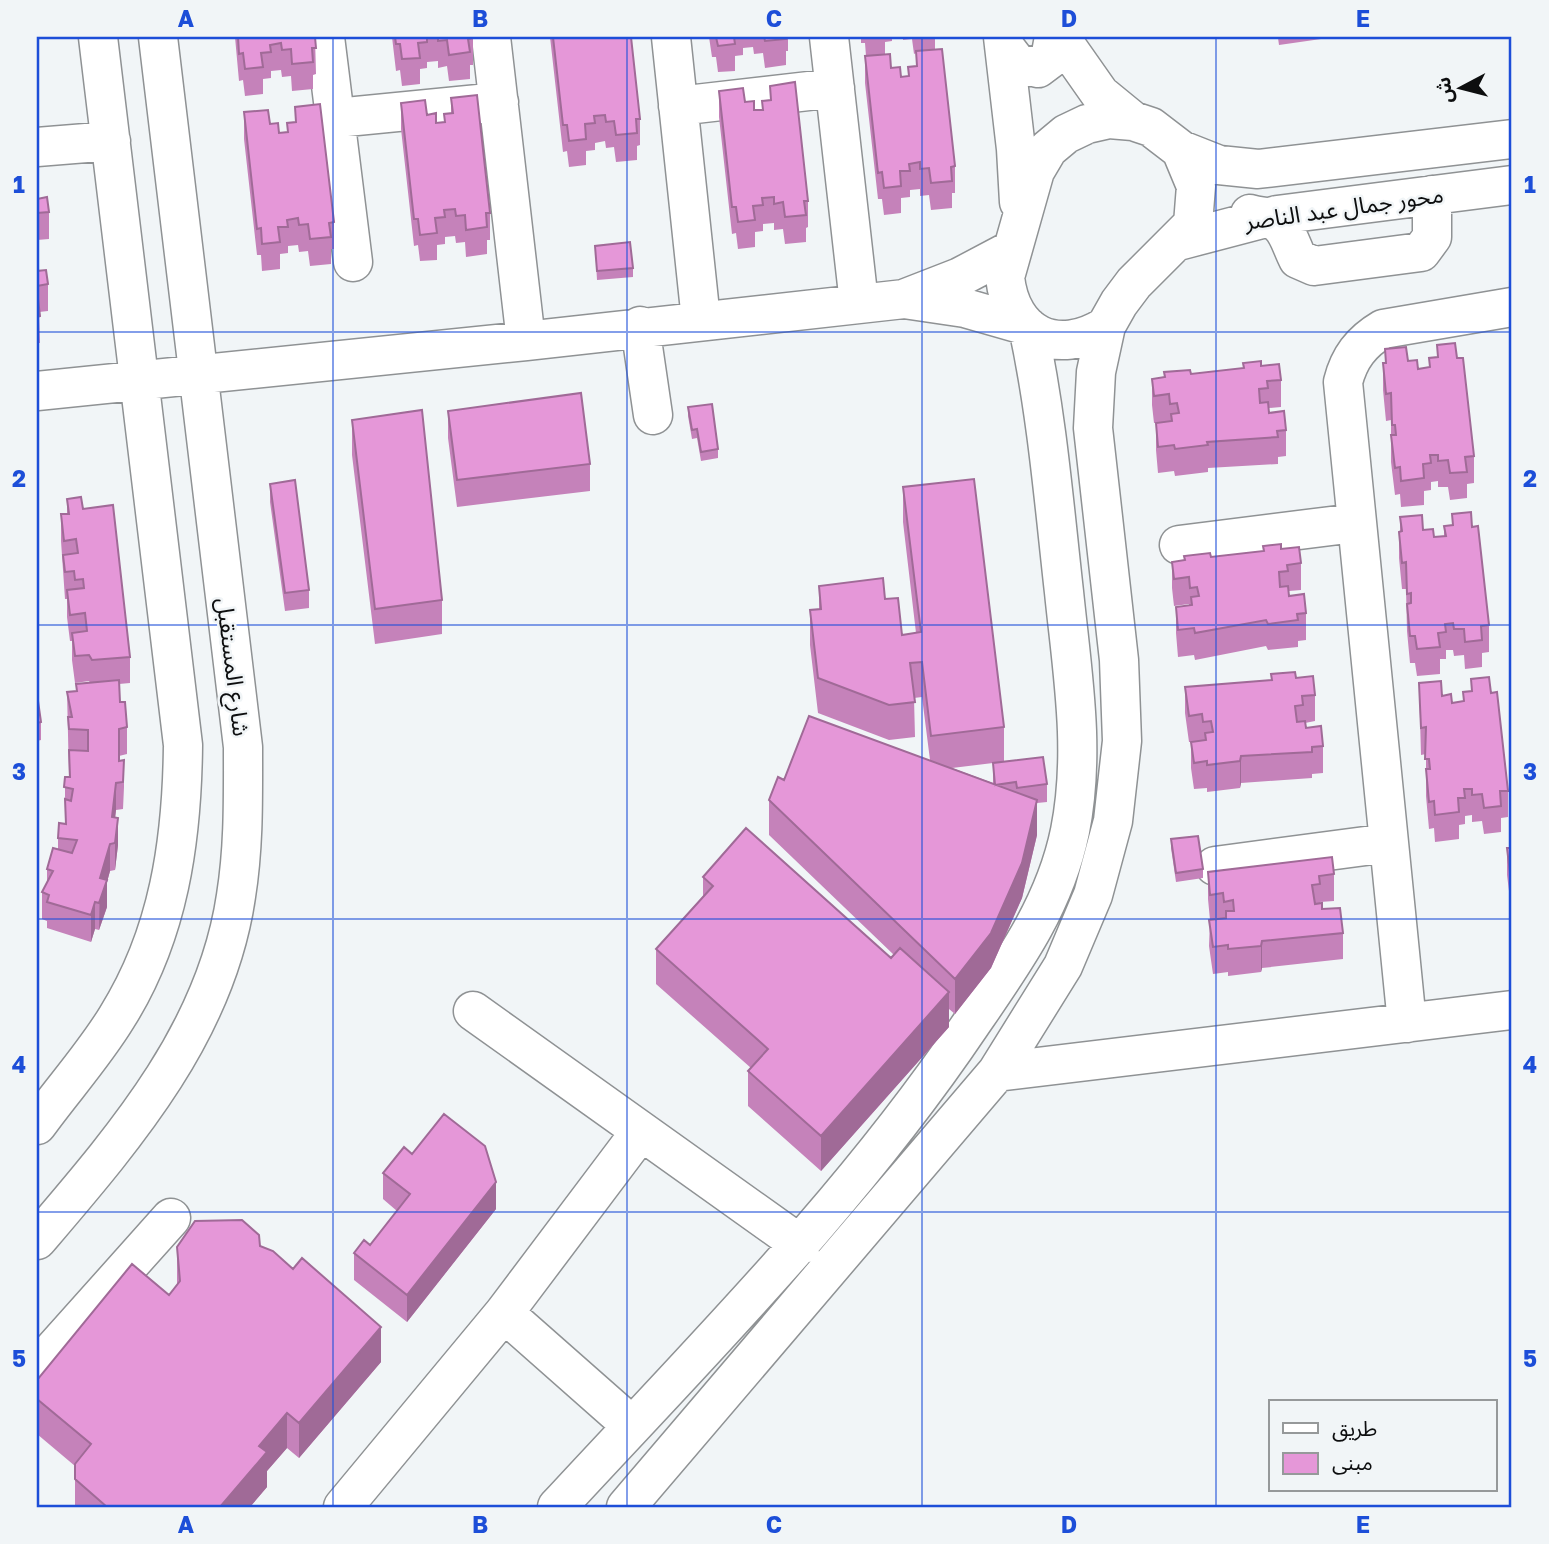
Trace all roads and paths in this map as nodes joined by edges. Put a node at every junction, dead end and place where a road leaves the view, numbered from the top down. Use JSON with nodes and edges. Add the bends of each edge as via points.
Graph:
{"nodes":[{"id":1,"x":98,"y":37,"type":"edge"},
{"id":2,"x":158,"y":37,"type":"edge"},
{"id":3,"x":326,"y":37,"type":"edge"},
{"id":4,"x":491,"y":37,"type":"edge"},
{"id":5,"x":671,"y":37,"type":"edge"},
{"id":6,"x":829,"y":37,"type":"edge"},
{"id":7,"x":1054,"y":37,"type":"edge"},
{"id":8,"x":1060,"y":37,"type":"edge"},
{"id":9,"x":1004,"y":41,"type":"edge"},
{"id":10,"x":835,"y":88,"type":"junction"},
{"id":11,"x":499,"y":102,"type":"junction"},
{"id":12,"x":678,"y":106,"type":"junction"},
{"id":13,"x":336,"y":118,"type":"junction"},
{"id":14,"x":1133,"y":121,"type":"junction"},
{"id":15,"x":1512,"y":139,"type":"edge"},
{"id":16,"x":111,"y":141,"type":"junction"},
{"id":17,"x":37,"y":147,"type":"edge"},
{"id":18,"x":1181,"y":150,"type":"junction"},
{"id":19,"x":1258,"y":169,"type":"junction"},
{"id":20,"x":1512,"y":185,"type":"edge"},
{"id":21,"x":1432,"y":195,"type":"junction"},
{"id":22,"x":1266,"y":217,"type":"junction"},
{"id":23,"x":1178,"y":241,"type":"junction"},
{"id":24,"x":1016,"y":242,"type":"junction"},
{"id":25,"x":353,"y":262,"type":"dead end"},
{"id":26,"x":904,"y":299,"type":"junction"},
{"id":27,"x":859,"y":303,"type":"junction"},
{"id":28,"x":1512,"y":311,"type":"edge"},
{"id":29,"x":701,"y":320,"type":"junction"},
{"id":30,"x":640,"y":326,"type":"junction"},
{"id":31,"x":1026,"y":326,"type":"junction"},
{"id":32,"x":1106,"y":326,"type":"junction"},
{"id":33,"x":526,"y":341,"type":"junction"},
{"id":34,"x":196,"y":373,"type":"junction"},
{"id":35,"x":139,"y":379,"type":"junction"},
{"id":36,"x":37,"y":391,"type":"edge"},
{"id":37,"x":1093,"y":400,"type":"junction"},
{"id":38,"x":1044,"y":407,"type":"junction"},
{"id":39,"x":653,"y":415,"type":"dead end"},
{"id":40,"x":1355,"y":523,"type":"junction"},
{"id":41,"x":1179,"y":545,"type":"dead end"},
{"id":42,"x":1388,"y":843,"type":"junction"},
{"id":43,"x":1215,"y":866,"type":"dead end"},
{"id":44,"x":1512,"y":1010,"type":"edge"},
{"id":45,"x":473,"y":1011,"type":"dead end"},
{"id":46,"x":1406,"y":1023,"type":"junction"},
{"id":47,"x":997,"y":1072,"type":"junction"},
{"id":48,"x":37,"y":1125,"type":"edge"},
{"id":49,"x":641,"y":1131,"type":"junction"},
{"id":50,"x":171,"y":1218,"type":"dead end"},
{"id":51,"x":37,"y":1240,"type":"edge"},
{"id":52,"x":801,"y":1245,"type":"junction"},
{"id":53,"x":504,"y":1313,"type":"junction"},
{"id":54,"x":37,"y":1368,"type":"edge"},
{"id":55,"x":631,"y":1425,"type":"junction"},
{"id":56,"x":569,"y":1503,"type":"edge"},
{"id":57,"x":343,"y":1507,"type":"edge"},
{"id":58,"x":626,"y":1507,"type":"edge"}],
"edges":[{"from":1,"to":16,"type":"street"},
{"from":2,"to":34,"type":"street","name":"شارع المستقبل"},
{"from":3,"to":13,"type":"street"},
{"from":4,"to":11,"type":"street"},
{"from":5,"to":12,"type":"street"},
{"from":6,"to":10,"type":"street"},
{"from":7,"to":9,"type":"street","via":[[1050,59],[1038,68],[1017,64]]},
{"from":8,"to":14,"type":"street","via":[[1100,94]]},
{"from":9,"to":24,"type":"street","via":[[1016,149]]},
{"from":10,"to":12,"type":"street"},
{"from":10,"to":27,"type":"street"},
{"from":11,"to":13,"type":"street"},
{"from":11,"to":33,"type":"street"},
{"from":12,"to":29,"type":"street"},
{"from":13,"to":25,"type":"street"},
{"from":14,"to":18,"type":"street","via":[[1151,127]]},
{"from":14,"to":24,"type":"street","via":[[1109,119],[1087,124],[1048,149],[1035,171]]},
{"from":15,"to":19,"type":"street","name":"محور جمال عبد الناصر"},
{"from":16,"to":17,"type":"street"},
{"from":16,"to":35,"type":"street"},
{"from":18,"to":19,"type":"street","name":"محور جمال عبد الناصر","via":[[1219,165]]},
{"from":18,"to":23,"type":"street","via":[[1196,186],[1196,205],[1193,224]]},
{"from":19,"to":22,"type":"street","via":[[1244,177],[1238,193],[1250,214]]},
{"from":20,"to":21,"type":"street","name":"محور جمال عبد الناصر"},
{"from":21,"to":22,"type":"street","name":"محور جمال عبد الناصر"},
{"from":21,"to":22,"type":"street","via":[[1432,237],[1421,252],[1314,266],[1298,259],[1289,235]]},
{"from":22,"to":23,"type":"street","name":"محور جمال عبد الناصر"},
{"from":23,"to":32,"type":"street","via":[[1135,282]]},
{"from":24,"to":26,"type":"street","via":[[960,277]]},
{"from":24,"to":31,"type":"street","via":[[1005,277],[1007,295]]},
{"from":26,"to":27,"type":"street"},
{"from":26,"to":31,"type":"street","via":[[965,308]]},
{"from":27,"to":29,"type":"street"},
{"from":28,"to":40,"type":"street","via":[[1396,324],[1371,336],[1353,357],[1342,395]]},
{"from":29,"to":30,"type":"street"},
{"from":30,"to":33,"type":"street"},
{"from":30,"to":39,"type":"street"},
{"from":31,"to":32,"type":"street","via":[[1056,341],[1074,341]]},
{"from":31,"to":38,"type":"street"},
{"from":32,"to":37,"type":"street"},
{"from":33,"to":34,"type":"street"},
{"from":34,"to":35,"type":"street"},
{"from":34,"to":51,"type":"street","name":"شارع المستقبل","via":[[243,747],[244,828],[236,898],[201,1013],[175,1063],[113,1152]]},
{"from":35,"to":36,"type":"street"},
{"from":35,"to":48,"type":"street","via":[[183,745],[176,858],[166,908],[147,959],[123,1005]]},
{"from":37,"to":38,"type":"street","via":[[1077,387],[1067,387],[1052,393]]},
{"from":37,"to":47,"type":"street","via":[[1122,700],[1119,781],[1105,859],[1080,932]]},
{"from":38,"to":52,"type":"street","via":[[1077,723],[1076,797],[1060,869],[1031,936],[920,1100]]},
{"from":40,"to":41,"type":"street"},
{"from":40,"to":42,"type":"street"},
{"from":42,"to":43,"type":"street"},
{"from":42,"to":46,"type":"street"},
{"from":44,"to":46,"type":"street"},
{"from":45,"to":49,"type":"street"},
{"from":46,"to":47,"type":"street"},
{"from":47,"to":58,"type":"street"},
{"from":49,"to":52,"type":"street"},
{"from":49,"to":53,"type":"street"},
{"from":50,"to":54,"type":"street"},
{"from":52,"to":55,"type":"street"},
{"from":53,"to":55,"type":"street"},
{"from":53,"to":57,"type":"street"},
{"from":55,"to":56,"type":"street"}]}
